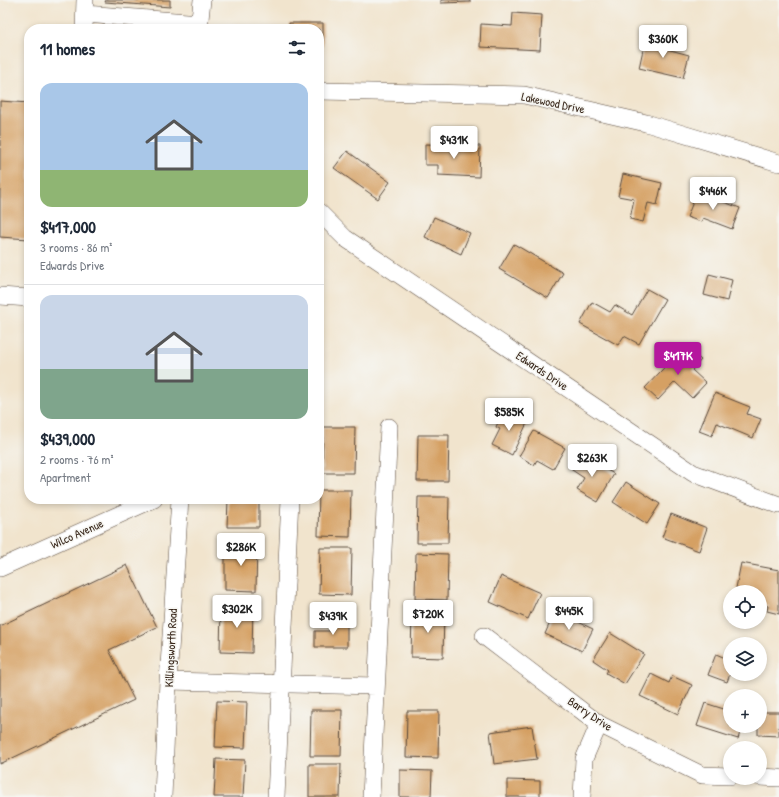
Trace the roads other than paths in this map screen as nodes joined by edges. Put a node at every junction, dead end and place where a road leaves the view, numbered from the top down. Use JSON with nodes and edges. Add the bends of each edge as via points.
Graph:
{"nodes":[{"id":1,"x":202,"y":0,"type":"edge"},
{"id":2,"x":84,"y":14,"type":"edge"},
{"id":3,"x":181,"y":24,"type":"edge"},
{"id":4,"x":200,"y":24,"type":"edge"},
{"id":5,"x":324,"y":90,"type":"edge"},
{"id":6,"x":779,"y":164,"type":"edge"},
{"id":7,"x":324,"y":217,"type":"edge"},
{"id":8,"x":0,"y":296,"type":"edge"},
{"id":9,"x":24,"y":298,"type":"edge"},
{"id":10,"x":389,"y":427,"type":"dead end"},
{"id":11,"x":143,"y":504,"type":"edge"},
{"id":12,"x":180,"y":504,"type":"edge"},
{"id":13,"x":290,"y":504,"type":"edge"},
{"id":14,"x":779,"y":505,"type":"edge"},
{"id":15,"x":0,"y":568,"type":"edge"},
{"id":16,"x":484,"y":636,"type":"dead end"},
{"id":17,"x":168,"y":681,"type":"junction"},
{"id":18,"x":281,"y":683,"type":"junction"},
{"id":19,"x":376,"y":686,"type":"junction"},
{"id":20,"x":599,"y":724,"type":"junction"},
{"id":21,"x":723,"y":776,"type":"edge"},
{"id":22,"x":767,"y":777,"type":"edge"},
{"id":23,"x":779,"y":778,"type":"edge"},
{"id":24,"x":163,"y":797,"type":"edge"},
{"id":25,"x":276,"y":797,"type":"edge"},
{"id":26,"x":371,"y":797,"type":"edge"},
{"id":27,"x":582,"y":797,"type":"edge"}],
"edges":[{"from":1,"to":4,"type":"street"},
{"from":2,"to":3,"type":"street"},
{"from":5,"to":6,"type":"street","name":"Lakewood Drive","via":[[524,95],[646,123]]},
{"from":7,"to":14,"type":"street","name":"Edwards Drive","via":[[346,238],[693,473]]},
{"from":8,"to":9,"type":"street"},
{"from":10,"to":19,"type":"street"},
{"from":11,"to":15,"type":"street","name":"Wilco Avenue"},
{"from":12,"to":17,"type":"street","name":"Killingsworth Road"},
{"from":13,"to":18,"type":"street"},
{"from":16,"to":20,"type":"street","name":"Barry Drive"},
{"from":17,"to":18,"type":"street"},
{"from":17,"to":24,"type":"street","name":"Killingsworth Road"},
{"from":18,"to":19,"type":"street"},
{"from":18,"to":25,"type":"street"},
{"from":19,"to":26,"type":"street"},
{"from":20,"to":21,"type":"street","name":"Barry Drive","via":[[702,775]]},
{"from":20,"to":27,"type":"street","via":[[584,759]]},
{"from":22,"to":23,"type":"street"}]}
